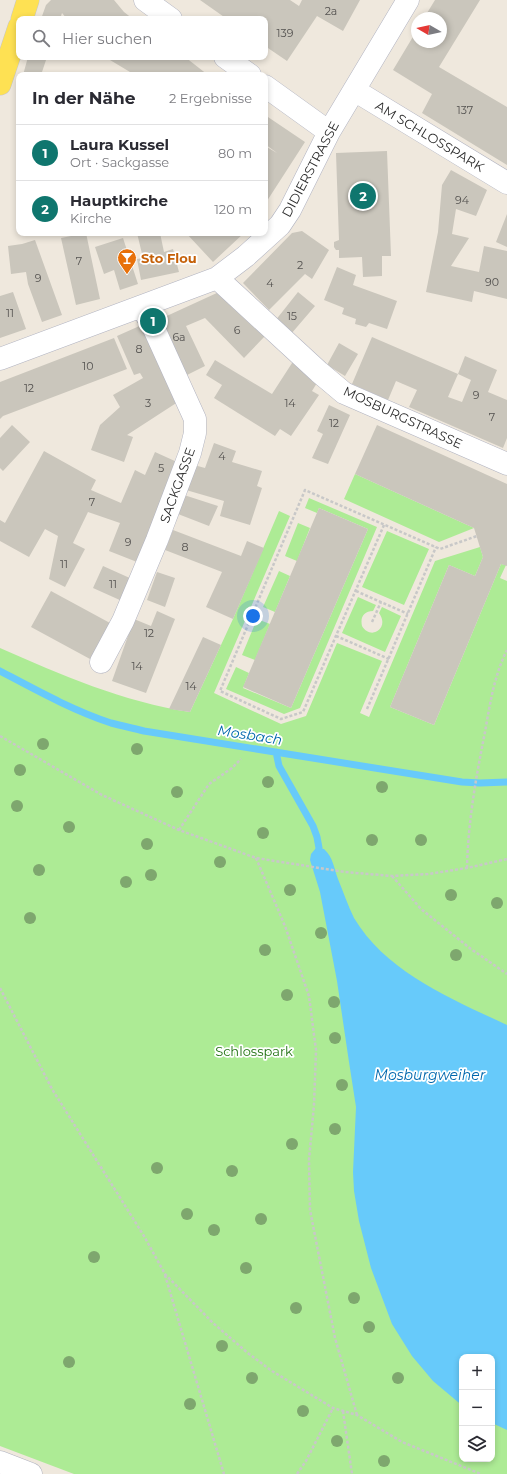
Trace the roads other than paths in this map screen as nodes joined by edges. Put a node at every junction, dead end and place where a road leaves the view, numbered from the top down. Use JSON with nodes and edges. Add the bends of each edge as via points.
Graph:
{"nodes":[{"id":1,"x":28,"y":0,"type":"edge"},
{"id":2,"x":145,"y":0,"type":"edge"},
{"id":3,"x":408,"y":0,"type":"edge"},
{"id":4,"x":23,"y":16,"type":"edge"},
{"id":5,"x":167,"y":16,"type":"edge"},
{"id":6,"x":16,"y":36,"type":"edge"},
{"id":7,"x":228,"y":60,"type":"edge"},
{"id":8,"x":246,"y":72,"type":"edge"},
{"id":9,"x":0,"y":84,"type":"edge"},
{"id":10,"x":268,"y":88,"type":"edge"},
{"id":11,"x":354,"y":90,"type":"junction"},
{"id":12,"x":329,"y":132,"type":"junction"},
{"id":13,"x":507,"y":183,"type":"edge"},
{"id":14,"x":268,"y":236,"type":"edge"},
{"id":15,"x":268,"y":236,"type":"edge"},
{"id":16,"x":217,"y":278,"type":"junction"},
{"id":17,"x":141,"y":307,"type":"junction"},
{"id":18,"x":0,"y":359,"type":"edge"},
{"id":19,"x":507,"y":464,"type":"edge"},
{"id":20,"x":101,"y":662,"type":"dead end"},
{"id":21,"x":0,"y":1462,"type":"edge"},
{"id":22,"x":31,"y":1474,"type":"edge"}],
"edges":[{"from":1,"to":4,"type":"main road"},
{"from":2,"to":5,"type":"street"},
{"from":3,"to":11,"type":"street","name":"DIDIERSTRASSE"},
{"from":6,"to":9,"type":"main road"},
{"from":7,"to":8,"type":"street"},
{"from":10,"to":12,"type":"street"},
{"from":11,"to":12,"type":"street","name":"DIDIERSTRASSE"},
{"from":11,"to":13,"type":"street","name":"AM SCHLOSSPARK"},
{"from":12,"to":14,"type":"street","name":"DIDIERSTRASSE","via":[[290,210],[280,225]]},
{"from":15,"to":16,"type":"street","name":"DIDIERSTRASSE"},
{"from":16,"to":17,"type":"street","name":"DIDIERSTRASSE"},
{"from":16,"to":19,"type":"street","name":"MOSBURGSTRASSE","via":[[344,392]]},
{"from":17,"to":18,"type":"street","name":"DIDIERSTRASSE"},
{"from":17,"to":20,"type":"street","name":"SACKGASSE","via":[[151,322],[195,419],[195,434],[157,540],[123,621]]},
{"from":21,"to":22,"type":"street"}]}
